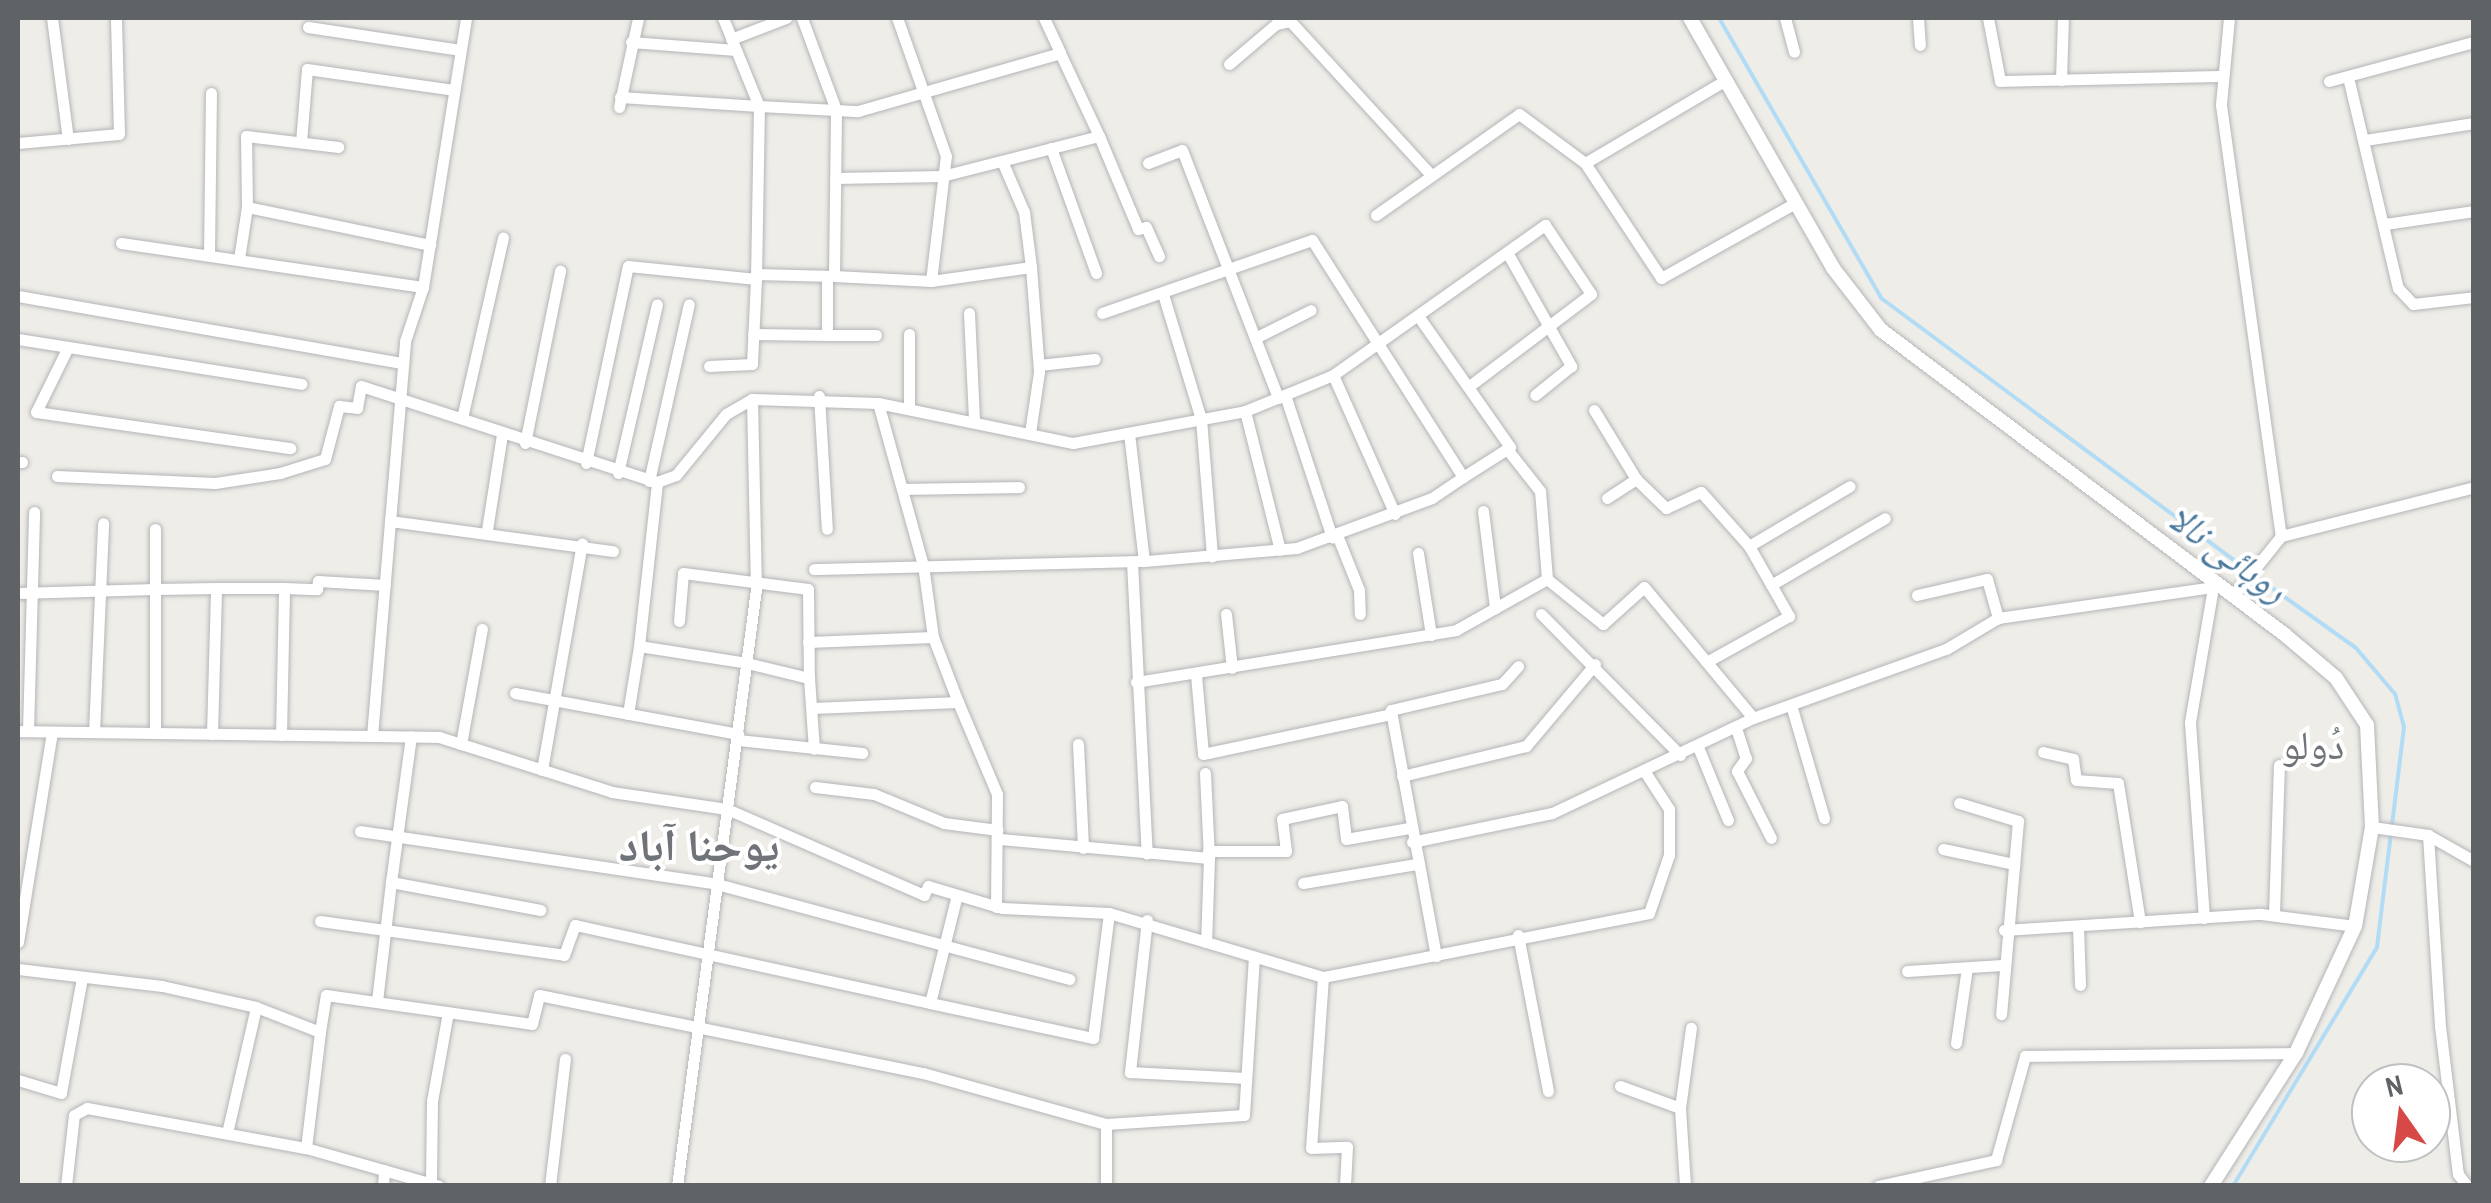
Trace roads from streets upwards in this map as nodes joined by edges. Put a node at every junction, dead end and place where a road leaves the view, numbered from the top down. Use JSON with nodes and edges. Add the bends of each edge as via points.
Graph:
{"nodes":[{"id":1,"x":52,"y":18,"type":"edge"},
{"id":2,"x":116,"y":18,"type":"edge"},
{"id":3,"x":466,"y":18,"type":"edge"},
{"id":4,"x":638,"y":18,"type":"edge"},
{"id":5,"x":723,"y":18,"type":"edge"},
{"id":6,"x":786,"y":18,"type":"edge"},
{"id":7,"x":802,"y":18,"type":"edge"},
{"id":8,"x":897,"y":18,"type":"edge"},
{"id":9,"x":1044,"y":18,"type":"edge"},
{"id":10,"x":1690,"y":18,"type":"edge"},
{"id":11,"x":1785,"y":18,"type":"edge"},
{"id":12,"x":1918,"y":18,"type":"edge"},
{"id":13,"x":1988,"y":18,"type":"edge"},
{"id":14,"x":2063,"y":18,"type":"edge"},
{"id":15,"x":2229,"y":18,"type":"edge"},
{"id":16,"x":308,"y":27,"type":"dead end"},
{"id":17,"x":631,"y":42,"type":"junction"},
{"id":18,"x":2474,"y":42,"type":"edge"},
{"id":19,"x":734,"y":44,"type":"junction"},
{"id":20,"x":1920,"y":46,"type":"dead end"},
{"id":21,"x":460,"y":50,"type":"junction"},
{"id":22,"x":1794,"y":52,"type":"dead end"},
{"id":23,"x":1060,"y":54,"type":"junction"},
{"id":24,"x":1229,"y":64,"type":"dead end"},
{"id":25,"x":2223,"y":76,"type":"junction"},
{"id":26,"x":2348,"y":77,"type":"junction"},
{"id":27,"x":2061,"y":80,"type":"junction"},
{"id":28,"x":1724,"y":81,"type":"junction"},
{"id":29,"x":2330,"y":81,"type":"dead end"},
{"id":30,"x":454,"y":90,"type":"junction"},
{"id":31,"x":927,"y":91,"type":"junction"},
{"id":32,"x":212,"y":92,"type":"dead end"},
{"id":33,"x":759,"y":106,"type":"junction"},
{"id":34,"x":836,"y":110,"type":"junction"},
{"id":35,"x":2474,"y":123,"type":"edge"},
{"id":36,"x":1099,"y":136,"type":"junction"},
{"id":37,"x":68,"y":139,"type":"junction"},
{"id":38,"x":2366,"y":140,"type":"junction"},
{"id":39,"x":301,"y":142,"type":"junction"},
{"id":40,"x":18,"y":143,"type":"edge"},
{"id":41,"x":338,"y":147,"type":"dead end"},
{"id":42,"x":1051,"y":148,"type":"junction"},
{"id":43,"x":1002,"y":161,"type":"junction"},
{"id":44,"x":1148,"y":163,"type":"dead end"},
{"id":45,"x":1585,"y":163,"type":"junction"},
{"id":46,"x":1431,"y":174,"type":"junction"},
{"id":47,"x":942,"y":176,"type":"junction"},
{"id":48,"x":835,"y":178,"type":"junction"},
{"id":49,"x":1795,"y":203,"type":"junction"},
{"id":50,"x":247,"y":208,"type":"junction"},
{"id":51,"x":2474,"y":210,"type":"edge"},
{"id":52,"x":1376,"y":215,"type":"dead end"},
{"id":53,"x":2385,"y":224,"type":"junction"},
{"id":54,"x":503,"y":238,"type":"dead end"},
{"id":55,"x":121,"y":244,"type":"dead end"},
{"id":56,"x":430,"y":246,"type":"junction"},
{"id":57,"x":209,"y":254,"type":"junction"},
{"id":58,"x":1508,"y":254,"type":"junction"},
{"id":59,"x":1159,"y":256,"type":"dead end"},
{"id":60,"x":239,"y":259,"type":"junction"},
{"id":61,"x":1031,"y":266,"type":"junction"},
{"id":62,"x":560,"y":271,"type":"dead end"},
{"id":63,"x":1096,"y":272,"type":"dead end"},
{"id":64,"x":1230,"y":274,"type":"junction"},
{"id":65,"x":756,"y":276,"type":"junction"},
{"id":66,"x":830,"y":276,"type":"junction"},
{"id":67,"x":931,"y":281,"type":"junction"},
{"id":68,"x":423,"y":287,"type":"junction"},
{"id":69,"x":1162,"y":294,"type":"junction"},
{"id":70,"x":18,"y":296,"type":"edge"},
{"id":71,"x":2474,"y":297,"type":"edge"},
{"id":72,"x":657,"y":304,"type":"dead end"},
{"id":73,"x":688,"y":304,"type":"dead end"},
{"id":74,"x":1311,"y":310,"type":"dead end"},
{"id":75,"x":969,"y":313,"type":"dead end"},
{"id":76,"x":1102,"y":313,"type":"dead end"},
{"id":77,"x":1420,"y":320,"type":"junction"},
{"id":78,"x":1549,"y":326,"type":"junction"},
{"id":79,"x":753,"y":334,"type":"junction"},
{"id":80,"x":909,"y":334,"type":"dead end"},
{"id":81,"x":827,"y":335,"type":"junction"},
{"id":82,"x":876,"y":335,"type":"dead end"},
{"id":83,"x":1258,"y":337,"type":"junction"},
{"id":84,"x":18,"y":339,"type":"edge"},
{"id":85,"x":1384,"y":344,"type":"junction"},
{"id":86,"x":66,"y":348,"type":"junction"},
{"id":87,"x":1095,"y":359,"type":"dead end"},
{"id":88,"x":404,"y":364,"type":"junction"},
{"id":89,"x":710,"y":366,"type":"dead end"},
{"id":90,"x":1039,"y":366,"type":"junction"},
{"id":91,"x":1333,"y":375,"type":"junction"},
{"id":92,"x":300,"y":384,"type":"dead end"},
{"id":93,"x":1468,"y":387,"type":"junction"},
{"id":94,"x":401,"y":393,"type":"junction"},
{"id":95,"x":1535,"y":395,"type":"dead end"},
{"id":96,"x":819,"y":396,"type":"junction"},
{"id":97,"x":1281,"y":396,"type":"junction"},
{"id":98,"x":752,"y":399,"type":"junction"},
{"id":99,"x":878,"y":403,"type":"junction"},
{"id":100,"x":909,"y":408,"type":"junction"},
{"id":101,"x":1594,"y":410,"type":"dead end"},
{"id":102,"x":1246,"y":411,"type":"junction"},
{"id":103,"x":462,"y":418,"type":"junction"},
{"id":104,"x":974,"y":420,"type":"junction"},
{"id":105,"x":1201,"y":420,"type":"junction"},
{"id":106,"x":1030,"y":433,"type":"junction"},
{"id":107,"x":1129,"y":433,"type":"junction"},
{"id":108,"x":502,"y":434,"type":"junction"},
{"id":109,"x":525,"y":443,"type":"junction"},
{"id":110,"x":290,"y":448,"type":"dead end"},
{"id":111,"x":1507,"y":448,"type":"junction"},
{"id":112,"x":586,"y":463,"type":"junction"},
{"id":113,"x":618,"y":473,"type":"junction"},
{"id":114,"x":57,"y":476,"type":"dead end"},
{"id":115,"x":1463,"y":477,"type":"junction"},
{"id":116,"x":1636,"y":479,"type":"junction"},
{"id":117,"x":653,"y":481,"type":"junction"},
{"id":118,"x":1850,"y":486,"type":"dead end"},
{"id":119,"x":2474,"y":486,"type":"edge"},
{"id":120,"x":1020,"y":487,"type":"dead end"},
{"id":121,"x":904,"y":489,"type":"junction"},
{"id":122,"x":1607,"y":498,"type":"dead end"},
{"id":123,"x":1482,"y":510,"type":"dead end"},
{"id":124,"x":34,"y":512,"type":"dead end"},
{"id":125,"x":1394,"y":514,"type":"junction"},
{"id":126,"x":1885,"y":518,"type":"dead end"},
{"id":127,"x":390,"y":520,"type":"junction"},
{"id":128,"x":103,"y":523,"type":"dead end"},
{"id":129,"x":155,"y":529,"type":"dead end"},
{"id":130,"x":827,"y":529,"type":"dead end"},
{"id":131,"x":487,"y":530,"type":"junction"},
{"id":132,"x":1335,"y":536,"type":"junction"},
{"id":133,"x":2281,"y":536,"type":"junction"},
{"id":134,"x":582,"y":544,"type":"junction"},
{"id":135,"x":1749,"y":546,"type":"junction"},
{"id":136,"x":1280,"y":550,"type":"junction"},
{"id":137,"x":613,"y":551,"type":"dead end"},
{"id":138,"x":1418,"y":554,"type":"dead end"},
{"id":139,"x":1212,"y":558,"type":"junction"},
{"id":140,"x":1138,"y":561,"type":"junction"},
{"id":141,"x":923,"y":565,"type":"junction"},
{"id":142,"x":814,"y":569,"type":"dead end"},
{"id":143,"x":1547,"y":579,"type":"junction"},
{"id":144,"x":756,"y":584,"type":"junction"},
{"id":145,"x":385,"y":585,"type":"junction"},
{"id":146,"x":1770,"y":585,"type":"junction"},
{"id":147,"x":216,"y":588,"type":"junction"},
{"id":148,"x":284,"y":588,"type":"junction"},
{"id":149,"x":2228,"y":588,"type":"junction"},
{"id":150,"x":155,"y":589,"type":"junction"},
{"id":151,"x":100,"y":590,"type":"junction"},
{"id":152,"x":33,"y":592,"type":"junction"},
{"id":153,"x":18,"y":593,"type":"edge"},
{"id":154,"x":1918,"y":595,"type":"dead end"},
{"id":155,"x":1496,"y":608,"type":"junction"},
{"id":156,"x":1226,"y":614,"type":"dead end"},
{"id":157,"x":1360,"y":614,"type":"dead end"},
{"id":158,"x":1540,"y":614,"type":"dead end"},
{"id":159,"x":1998,"y":618,"type":"junction"},
{"id":160,"x":679,"y":621,"type":"dead end"},
{"id":161,"x":482,"y":629,"type":"dead end"},
{"id":162,"x":1432,"y":635,"type":"junction"},
{"id":163,"x":933,"y":637,"type":"junction"},
{"id":164,"x":808,"y":642,"type":"junction"},
{"id":165,"x":639,"y":646,"type":"junction"},
{"id":166,"x":1708,"y":661,"type":"junction"},
{"id":167,"x":747,"y":664,"type":"junction"},
{"id":168,"x":1595,"y":664,"type":"junction"},
{"id":169,"x":1518,"y":666,"type":"dead end"},
{"id":170,"x":1232,"y":668,"type":"junction"},
{"id":171,"x":1196,"y":675,"type":"junction"},
{"id":172,"x":809,"y":678,"type":"junction"},
{"id":173,"x":1136,"y":682,"type":"junction"},
{"id":174,"x":515,"y":694,"type":"dead end"},
{"id":175,"x":554,"y":702,"type":"junction"},
{"id":176,"x":958,"y":702,"type":"junction"},
{"id":177,"x":1791,"y":705,"type":"junction"},
{"id":178,"x":812,"y":708,"type":"junction"},
{"id":179,"x":628,"y":714,"type":"junction"},
{"id":180,"x":1391,"y":714,"type":"junction"},
{"id":181,"x":1753,"y":718,"type":"junction"},
{"id":182,"x":1736,"y":728,"type":"junction"},
{"id":183,"x":22,"y":731,"type":"edge"},
{"id":184,"x":52,"y":732,"type":"junction"},
{"id":185,"x":94,"y":732,"type":"junction"},
{"id":186,"x":155,"y":733,"type":"junction"},
{"id":187,"x":212,"y":734,"type":"junction"},
{"id":188,"x":281,"y":734,"type":"junction"},
{"id":189,"x":372,"y":736,"type":"junction"},
{"id":190,"x":411,"y":736,"type":"junction"},
{"id":191,"x":738,"y":737,"type":"junction"},
{"id":192,"x":461,"y":744,"type":"junction"},
{"id":193,"x":1078,"y":744,"type":"dead end"},
{"id":194,"x":1698,"y":747,"type":"junction"},
{"id":195,"x":814,"y":749,"type":"junction"},
{"id":196,"x":2043,"y":752,"type":"dead end"},
{"id":197,"x":862,"y":753,"type":"dead end"},
{"id":198,"x":1680,"y":755,"type":"junction"},
{"id":199,"x":2279,"y":765,"type":"dead end"},
{"id":200,"x":542,"y":770,"type":"junction"},
{"id":201,"x":1645,"y":772,"type":"junction"},
{"id":202,"x":1204,"y":773,"type":"dead end"},
{"id":203,"x":1402,"y":776,"type":"junction"},
{"id":204,"x":815,"y":788,"type":"dead end"},
{"id":205,"x":1959,"y":803,"type":"dead end"},
{"id":206,"x":727,"y":809,"type":"junction"},
{"id":207,"x":1824,"y":818,"type":"dead end"},
{"id":208,"x":1728,"y":820,"type":"dead end"},
{"id":209,"x":2376,"y":827,"type":"junction"},
{"id":210,"x":1409,"y":828,"type":"junction"},
{"id":211,"x":360,"y":831,"type":"dead end"},
{"id":212,"x":999,"y":834,"type":"junction"},
{"id":213,"x":2422,"y":834,"type":"junction"},
{"id":214,"x":398,"y":836,"type":"junction"},
{"id":215,"x":1772,"y":838,"type":"dead end"},
{"id":216,"x":1412,"y":842,"type":"junction"},
{"id":217,"x":1083,"y":848,"type":"junction"},
{"id":218,"x":1943,"y":848,"type":"dead end"},
{"id":219,"x":1147,"y":854,"type":"junction"},
{"id":220,"x":1208,"y":855,"type":"junction"},
{"id":221,"x":2474,"y":860,"type":"edge"},
{"id":222,"x":1416,"y":864,"type":"junction"},
{"id":223,"x":2014,"y":864,"type":"junction"},
{"id":224,"x":391,"y":882,"type":"junction"},
{"id":225,"x":1303,"y":883,"type":"dead end"},
{"id":226,"x":717,"y":884,"type":"junction"},
{"id":227,"x":957,"y":894,"type":"junction"},
{"id":228,"x":996,"y":906,"type":"junction"},
{"id":229,"x":540,"y":910,"type":"dead end"},
{"id":230,"x":1109,"y":913,"type":"junction"},
{"id":231,"x":2274,"y":914,"type":"junction"},
{"id":232,"x":2204,"y":918,"type":"junction"},
{"id":233,"x":1147,"y":920,"type":"junction"},
{"id":234,"x":320,"y":921,"type":"dead end"},
{"id":235,"x":2140,"y":922,"type":"junction"},
{"id":236,"x":2356,"y":926,"type":"junction"},
{"id":237,"x":2078,"y":927,"type":"junction"},
{"id":238,"x":2004,"y":930,"type":"junction"},
{"id":239,"x":391,"y":931,"type":"junction"},
{"id":240,"x":1518,"y":935,"type":"junction"},
{"id":241,"x":18,"y":942,"type":"edge"},
{"id":242,"x":1206,"y":942,"type":"junction"},
{"id":243,"x":947,"y":944,"type":"junction"},
{"id":244,"x":708,"y":950,"type":"junction"},
{"id":245,"x":1436,"y":956,"type":"junction"},
{"id":246,"x":1254,"y":958,"type":"junction"},
{"id":247,"x":2002,"y":964,"type":"junction"},
{"id":248,"x":1966,"y":968,"type":"junction"},
{"id":249,"x":18,"y":969,"type":"edge"},
{"id":250,"x":1907,"y":972,"type":"dead end"},
{"id":251,"x":82,"y":977,"type":"junction"},
{"id":252,"x":1322,"y":977,"type":"junction"},
{"id":253,"x":1069,"y":979,"type":"dead end"},
{"id":254,"x":2080,"y":985,"type":"dead end"},
{"id":255,"x":377,"y":1001,"type":"junction"},
{"id":256,"x":930,"y":1003,"type":"junction"},
{"id":257,"x":256,"y":1007,"type":"junction"},
{"id":258,"x":448,"y":1012,"type":"junction"},
{"id":259,"x":2001,"y":1014,"type":"dead end"},
{"id":260,"x":700,"y":1024,"type":"junction"},
{"id":261,"x":1691,"y":1028,"type":"dead end"},
{"id":262,"x":320,"y":1032,"type":"junction"},
{"id":263,"x":1956,"y":1043,"type":"dead end"},
{"id":264,"x":2296,"y":1053,"type":"junction"},
{"id":265,"x":565,"y":1058,"type":"dead end"},
{"id":266,"x":1246,"y":1078,"type":"junction"},
{"id":267,"x":18,"y":1080,"type":"edge"},
{"id":268,"x":1620,"y":1086,"type":"dead end"},
{"id":269,"x":1548,"y":1091,"type":"dead end"},
{"id":270,"x":1680,"y":1108,"type":"junction"},
{"id":271,"x":1106,"y":1124,"type":"junction"},
{"id":272,"x":227,"y":1134,"type":"junction"},
{"id":273,"x":306,"y":1148,"type":"junction"},
{"id":274,"x":384,"y":1170,"type":"junction"},
{"id":275,"x":435,"y":1184,"type":"edge"},
{"id":276,"x":66,"y":1186,"type":"edge"},
{"id":277,"x":383,"y":1186,"type":"edge"},
{"id":278,"x":550,"y":1186,"type":"edge"},
{"id":279,"x":677,"y":1186,"type":"edge"},
{"id":280,"x":1106,"y":1186,"type":"edge"},
{"id":281,"x":1345,"y":1186,"type":"edge"},
{"id":282,"x":1685,"y":1186,"type":"edge"},
{"id":283,"x":1878,"y":1186,"type":"edge"},
{"id":284,"x":2211,"y":1186,"type":"edge"},
{"id":285,"x":2467,"y":1186,"type":"edge"}],
"edges":[{"from":1,"to":37,"type":"street"},
{"from":2,"to":37,"type":"street","via":[[119,134]]},
{"from":3,"to":21,"type":"street"},
{"from":4,"to":17,"type":"street"},
{"from":5,"to":19,"type":"street"},
{"from":6,"to":19,"type":"street"},
{"from":7,"to":34,"type":"street"},
{"from":8,"to":31,"type":"street"},
{"from":9,"to":23,"type":"street"},
{"from":10,"to":28,"type":"street"},
{"from":11,"to":22,"type":"street"},
{"from":12,"to":20,"type":"street"},
{"from":13,"to":27,"type":"street","via":[[1995,78]]},
{"from":14,"to":27,"type":"street"},
{"from":15,"to":25,"type":"street"},
{"from":16,"to":21,"type":"street"},
{"from":17,"to":19,"type":"street"},
{"from":17,"to":33,"type":"street","via":[[620,102]]},
{"from":18,"to":26,"type":"street"},
{"from":19,"to":33,"type":"street"},
{"from":21,"to":30,"type":"street"},
{"from":23,"to":31,"type":"street"},
{"from":23,"to":36,"type":"street"},
{"from":24,"to":46,"type":"street","via":[[1276,24],[1290,21]]},
{"from":25,"to":27,"type":"street"},
{"from":25,"to":133,"type":"street","via":[[2265,461]]},
{"from":26,"to":29,"type":"street"},
{"from":26,"to":38,"type":"street"},
{"from":28,"to":45,"type":"street"},
{"from":28,"to":49,"type":"street"},
{"from":30,"to":39,"type":"street","via":[[306,69]]},
{"from":30,"to":56,"type":"street"},
{"from":31,"to":34,"type":"street"},
{"from":31,"to":47,"type":"street","via":[[946,156]]},
{"from":32,"to":57,"type":"street"},
{"from":33,"to":34,"type":"street"},
{"from":33,"to":65,"type":"street"},
{"from":34,"to":48,"type":"street"},
{"from":35,"to":38,"type":"street"},
{"from":36,"to":42,"type":"street"},
{"from":36,"to":59,"type":"street","via":[[1138,229],[1146,227]]},
{"from":37,"to":40,"type":"street"},
{"from":38,"to":53,"type":"street"},
{"from":39,"to":41,"type":"street"},
{"from":39,"to":50,"type":"street","via":[[246,136]]},
{"from":42,"to":43,"type":"street"},
{"from":42,"to":63,"type":"street"},
{"from":43,"to":47,"type":"street"},
{"from":43,"to":61,"type":"street","via":[[1024,212]]},
{"from":44,"to":64,"type":"street","via":[[1182,150]]},
{"from":45,"to":46,"type":"street","via":[[1519,114]]},
{"from":45,"to":49,"type":"street","via":[[1661,278]]},
{"from":46,"to":52,"type":"street"},
{"from":47,"to":48,"type":"street"},
{"from":47,"to":67,"type":"street"},
{"from":48,"to":66,"type":"street"},
{"from":49,"to":149,"type":"street","via":[[1881,330]]},
{"from":50,"to":56,"type":"street"},
{"from":50,"to":60,"type":"street"},
{"from":51,"to":53,"type":"street"},
{"from":53,"to":71,"type":"street","via":[[2404,298],[2426,304]]},
{"from":54,"to":103,"type":"street"},
{"from":55,"to":57,"type":"street"},
{"from":56,"to":68,"type":"street"},
{"from":57,"to":60,"type":"street"},
{"from":58,"to":77,"type":"street"},
{"from":58,"to":78,"type":"street"},
{"from":58,"to":78,"type":"street","via":[[1546,224],[1591,294]]},
{"from":60,"to":68,"type":"street"},
{"from":61,"to":67,"type":"street"},
{"from":61,"to":90,"type":"street"},
{"from":62,"to":109,"type":"street"},
{"from":64,"to":69,"type":"street"},
{"from":64,"to":83,"type":"street"},
{"from":64,"to":85,"type":"street","via":[[1312,240]]},
{"from":65,"to":66,"type":"street"},
{"from":65,"to":79,"type":"street"},
{"from":65,"to":112,"type":"street","via":[[628,266]]},
{"from":66,"to":67,"type":"street"},
{"from":66,"to":81,"type":"street"},
{"from":68,"to":88,"type":"street"},
{"from":69,"to":76,"type":"street"},
{"from":69,"to":105,"type":"street"},
{"from":70,"to":88,"type":"street"},
{"from":72,"to":113,"type":"street"},
{"from":73,"to":117,"type":"street"},
{"from":74,"to":83,"type":"street"},
{"from":75,"to":104,"type":"street"},
{"from":77,"to":85,"type":"street"},
{"from":77,"to":93,"type":"street"},
{"from":78,"to":93,"type":"street"},
{"from":78,"to":95,"type":"street","via":[[1571,366]]},
{"from":79,"to":81,"type":"street"},
{"from":79,"to":89,"type":"street","via":[[752,364]]},
{"from":80,"to":100,"type":"street"},
{"from":81,"to":82,"type":"street"},
{"from":83,"to":97,"type":"street"},
{"from":84,"to":86,"type":"street"},
{"from":85,"to":91,"type":"street"},
{"from":85,"to":115,"type":"street"},
{"from":86,"to":92,"type":"street"},
{"from":86,"to":110,"type":"street","via":[[36,412]]},
{"from":87,"to":90,"type":"street"},
{"from":88,"to":94,"type":"street"},
{"from":90,"to":106,"type":"street"},
{"from":91,"to":97,"type":"street"},
{"from":91,"to":125,"type":"street"},
{"from":93,"to":111,"type":"street"},
{"from":94,"to":103,"type":"street"},
{"from":94,"to":114,"type":"street","via":[[361,386],[357,408],[339,406],[325,459],[280,473],[215,483]]},
{"from":94,"to":127,"type":"street"},
{"from":96,"to":98,"type":"street"},
{"from":96,"to":99,"type":"street"},
{"from":96,"to":130,"type":"street"},
{"from":97,"to":102,"type":"street"},
{"from":97,"to":132,"type":"street"},
{"from":98,"to":117,"type":"street","via":[[726,414],[676,475]]},
{"from":98,"to":144,"type":"street"},
{"from":99,"to":100,"type":"street"},
{"from":99,"to":121,"type":"street"},
{"from":100,"to":104,"type":"street"},
{"from":101,"to":116,"type":"street"},
{"from":102,"to":105,"type":"street"},
{"from":102,"to":136,"type":"street"},
{"from":103,"to":108,"type":"street"},
{"from":104,"to":106,"type":"street"},
{"from":105,"to":107,"type":"street"},
{"from":105,"to":139,"type":"street"},
{"from":106,"to":107,"type":"street","via":[[1073,443]]},
{"from":107,"to":140,"type":"street"},
{"from":108,"to":109,"type":"street"},
{"from":108,"to":131,"type":"street"},
{"from":109,"to":112,"type":"street"},
{"from":111,"to":115,"type":"street"},
{"from":111,"to":143,"type":"street","via":[[1540,491]]},
{"from":112,"to":113,"type":"street"},
{"from":113,"to":117,"type":"street"},
{"from":115,"to":125,"type":"street"},
{"from":116,"to":122,"type":"street"},
{"from":116,"to":135,"type":"street","via":[[1666,508],[1700,492]]},
{"from":117,"to":165,"type":"street"},
{"from":118,"to":135,"type":"street"},
{"from":119,"to":133,"type":"street"},
{"from":120,"to":121,"type":"street"},
{"from":121,"to":141,"type":"street"},
{"from":123,"to":155,"type":"street"},
{"from":124,"to":152,"type":"street"},
{"from":125,"to":132,"type":"street"},
{"from":126,"to":146,"type":"street"},
{"from":127,"to":131,"type":"street"},
{"from":127,"to":145,"type":"street"},
{"from":128,"to":151,"type":"street"},
{"from":129,"to":150,"type":"street"},
{"from":131,"to":134,"type":"street"},
{"from":132,"to":136,"type":"street"},
{"from":132,"to":157,"type":"street","via":[[1359,590]]},
{"from":133,"to":149,"type":"street"},
{"from":134,"to":137,"type":"street"},
{"from":134,"to":175,"type":"street"},
{"from":135,"to":146,"type":"street"},
{"from":136,"to":139,"type":"street"},
{"from":138,"to":162,"type":"street"},
{"from":139,"to":140,"type":"street"},
{"from":140,"to":141,"type":"street"},
{"from":140,"to":173,"type":"street"},
{"from":141,"to":142,"type":"street"},
{"from":141,"to":163,"type":"street"},
{"from":143,"to":155,"type":"street"},
{"from":143,"to":166,"type":"street","via":[[1603,624],[1644,588]]},
{"from":144,"to":160,"type":"street","via":[[683,573]]},
{"from":144,"to":164,"type":"street","via":[[808,589]]},
{"from":144,"to":167,"type":"street"},
{"from":145,"to":148,"type":"street","via":[[318,581],[317,590]]},
{"from":145,"to":189,"type":"street"},
{"from":146,"to":166,"type":"street","via":[[1789,616]]},
{"from":147,"to":148,"type":"street"},
{"from":147,"to":150,"type":"street"},
{"from":147,"to":187,"type":"street"},
{"from":148,"to":188,"type":"street"},
{"from":149,"to":159,"type":"street"},
{"from":149,"to":209,"type":"street","via":[[2357,704],[2374,750]]},
{"from":149,"to":232,"type":"street","via":[[2190,722]]},
{"from":150,"to":151,"type":"street"},
{"from":150,"to":186,"type":"street"},
{"from":151,"to":152,"type":"street"},
{"from":151,"to":185,"type":"street"},
{"from":152,"to":153,"type":"street"},
{"from":152,"to":183,"type":"street"},
{"from":154,"to":159,"type":"street","via":[[1987,580]]},
{"from":155,"to":162,"type":"street"},
{"from":156,"to":170,"type":"street"},
{"from":158,"to":168,"type":"street"},
{"from":159,"to":177,"type":"street","via":[[1946,649]]},
{"from":161,"to":192,"type":"street"},
{"from":162,"to":170,"type":"street"},
{"from":163,"to":164,"type":"street"},
{"from":163,"to":176,"type":"street"},
{"from":164,"to":172,"type":"street"},
{"from":165,"to":167,"type":"street"},
{"from":165,"to":179,"type":"street"},
{"from":166,"to":181,"type":"street"},
{"from":167,"to":172,"type":"street"},
{"from":167,"to":191,"type":"street"},
{"from":168,"to":198,"type":"street"},
{"from":168,"to":203,"type":"street","via":[[1526,746]]},
{"from":169,"to":180,"type":"street","via":[[1502,684]]},
{"from":170,"to":171,"type":"street"},
{"from":171,"to":173,"type":"street"},
{"from":171,"to":180,"type":"street","via":[[1203,754]]},
{"from":172,"to":178,"type":"street"},
{"from":173,"to":219,"type":"street"},
{"from":174,"to":175,"type":"street"},
{"from":175,"to":179,"type":"street"},
{"from":175,"to":200,"type":"street"},
{"from":176,"to":178,"type":"street"},
{"from":176,"to":212,"type":"street","via":[[998,794]]},
{"from":177,"to":181,"type":"street"},
{"from":177,"to":207,"type":"street"},
{"from":178,"to":195,"type":"street"},
{"from":179,"to":191,"type":"street"},
{"from":180,"to":203,"type":"street"},
{"from":181,"to":182,"type":"street"},
{"from":182,"to":194,"type":"street"},
{"from":182,"to":215,"type":"street","via":[[1746,758],[1736,771]]},
{"from":183,"to":184,"type":"street"},
{"from":184,"to":185,"type":"street"},
{"from":184,"to":241,"type":"street"},
{"from":185,"to":186,"type":"street"},
{"from":186,"to":187,"type":"street"},
{"from":187,"to":188,"type":"street"},
{"from":188,"to":189,"type":"street"},
{"from":189,"to":190,"type":"street"},
{"from":190,"to":192,"type":"street"},
{"from":190,"to":214,"type":"street"},
{"from":191,"to":195,"type":"street"},
{"from":191,"to":206,"type":"street"},
{"from":192,"to":200,"type":"street"},
{"from":193,"to":217,"type":"street"},
{"from":194,"to":198,"type":"street"},
{"from":194,"to":208,"type":"street"},
{"from":195,"to":197,"type":"street"},
{"from":196,"to":235,"type":"street","via":[[2070,756],[2080,782],[2118,783]]},
{"from":198,"to":201,"type":"street"},
{"from":199,"to":231,"type":"street"},
{"from":200,"to":206,"type":"street","via":[[612,792]]},
{"from":201,"to":216,"type":"street","via":[[1552,813]]},
{"from":201,"to":240,"type":"street","via":[[1668,809],[1668,855],[1649,913]]},
{"from":202,"to":220,"type":"street"},
{"from":203,"to":210,"type":"street"},
{"from":204,"to":212,"type":"street","via":[[874,794],[944,823]]},
{"from":205,"to":223,"type":"street","via":[[2014,816]]},
{"from":206,"to":226,"type":"street"},
{"from":206,"to":227,"type":"street","via":[[924,895],[928,886]]},
{"from":209,"to":213,"type":"street"},
{"from":209,"to":236,"type":"street"},
{"from":210,"to":216,"type":"street"},
{"from":210,"to":220,"type":"street","via":[[1346,840],[1342,806],[1282,819],[1286,851]]},
{"from":211,"to":214,"type":"street"},
{"from":212,"to":217,"type":"street"},
{"from":212,"to":228,"type":"street"},
{"from":213,"to":221,"type":"street"},
{"from":213,"to":285,"type":"street","via":[[2458,1174]]},
{"from":214,"to":224,"type":"street"},
{"from":214,"to":226,"type":"street"},
{"from":216,"to":222,"type":"street"},
{"from":217,"to":219,"type":"street"},
{"from":218,"to":223,"type":"street"},
{"from":219,"to":220,"type":"street"},
{"from":220,"to":242,"type":"street"},
{"from":222,"to":225,"type":"street"},
{"from":222,"to":245,"type":"street"},
{"from":223,"to":238,"type":"street"},
{"from":224,"to":229,"type":"street"},
{"from":224,"to":239,"type":"street"},
{"from":226,"to":243,"type":"street"},
{"from":226,"to":244,"type":"street"},
{"from":227,"to":228,"type":"street"},
{"from":227,"to":243,"type":"street"},
{"from":228,"to":230,"type":"street"},
{"from":230,"to":233,"type":"street"},
{"from":230,"to":256,"type":"street","via":[[1094,1038]]},
{"from":231,"to":232,"type":"street"},
{"from":231,"to":236,"type":"street"},
{"from":232,"to":235,"type":"street"},
{"from":233,"to":242,"type":"street"},
{"from":233,"to":266,"type":"street","via":[[1130,1072]]},
{"from":234,"to":239,"type":"street"},
{"from":235,"to":237,"type":"street"},
{"from":236,"to":264,"type":"street"},
{"from":237,"to":238,"type":"street"},
{"from":237,"to":254,"type":"street"},
{"from":238,"to":247,"type":"street"},
{"from":239,"to":244,"type":"street","via":[[564,955],[575,925]]},
{"from":239,"to":255,"type":"street"},
{"from":240,"to":245,"type":"street"},
{"from":240,"to":269,"type":"street"},
{"from":242,"to":246,"type":"street"},
{"from":243,"to":253,"type":"street"},
{"from":243,"to":256,"type":"street"},
{"from":244,"to":256,"type":"street"},
{"from":244,"to":260,"type":"street"},
{"from":245,"to":252,"type":"street"},
{"from":246,"to":252,"type":"street"},
{"from":246,"to":266,"type":"street"},
{"from":247,"to":248,"type":"street"},
{"from":247,"to":259,"type":"street"},
{"from":248,"to":250,"type":"street"},
{"from":248,"to":263,"type":"street"},
{"from":249,"to":251,"type":"street"},
{"from":251,"to":257,"type":"street"},
{"from":251,"to":267,"type":"street","via":[[61,1092]]},
{"from":252,"to":281,"type":"street","via":[[1311,1148],[1347,1147]]},
{"from":255,"to":258,"type":"street"},
{"from":255,"to":262,"type":"street","via":[[326,995]]},
{"from":257,"to":262,"type":"street"},
{"from":257,"to":272,"type":"street"},
{"from":258,"to":260,"type":"street","via":[[532,1024],[539,995]]},
{"from":258,"to":275,"type":"street","via":[[432,1100]]},
{"from":260,"to":271,"type":"street"},
{"from":260,"to":279,"type":"street"},
{"from":261,"to":270,"type":"street"},
{"from":262,"to":273,"type":"street"},
{"from":264,"to":283,"type":"street","via":[[2025,1056],[1996,1160]]},
{"from":264,"to":284,"type":"street"},
{"from":265,"to":278,"type":"street"},
{"from":266,"to":271,"type":"street","via":[[1241,1116]]},
{"from":268,"to":270,"type":"street"},
{"from":270,"to":282,"type":"street"},
{"from":271,"to":280,"type":"street"},
{"from":272,"to":273,"type":"street"},
{"from":272,"to":276,"type":"street","via":[[78,1108]]},
{"from":273,"to":274,"type":"street"},
{"from":274,"to":275,"type":"street"},
{"from":274,"to":277,"type":"street"}]}
